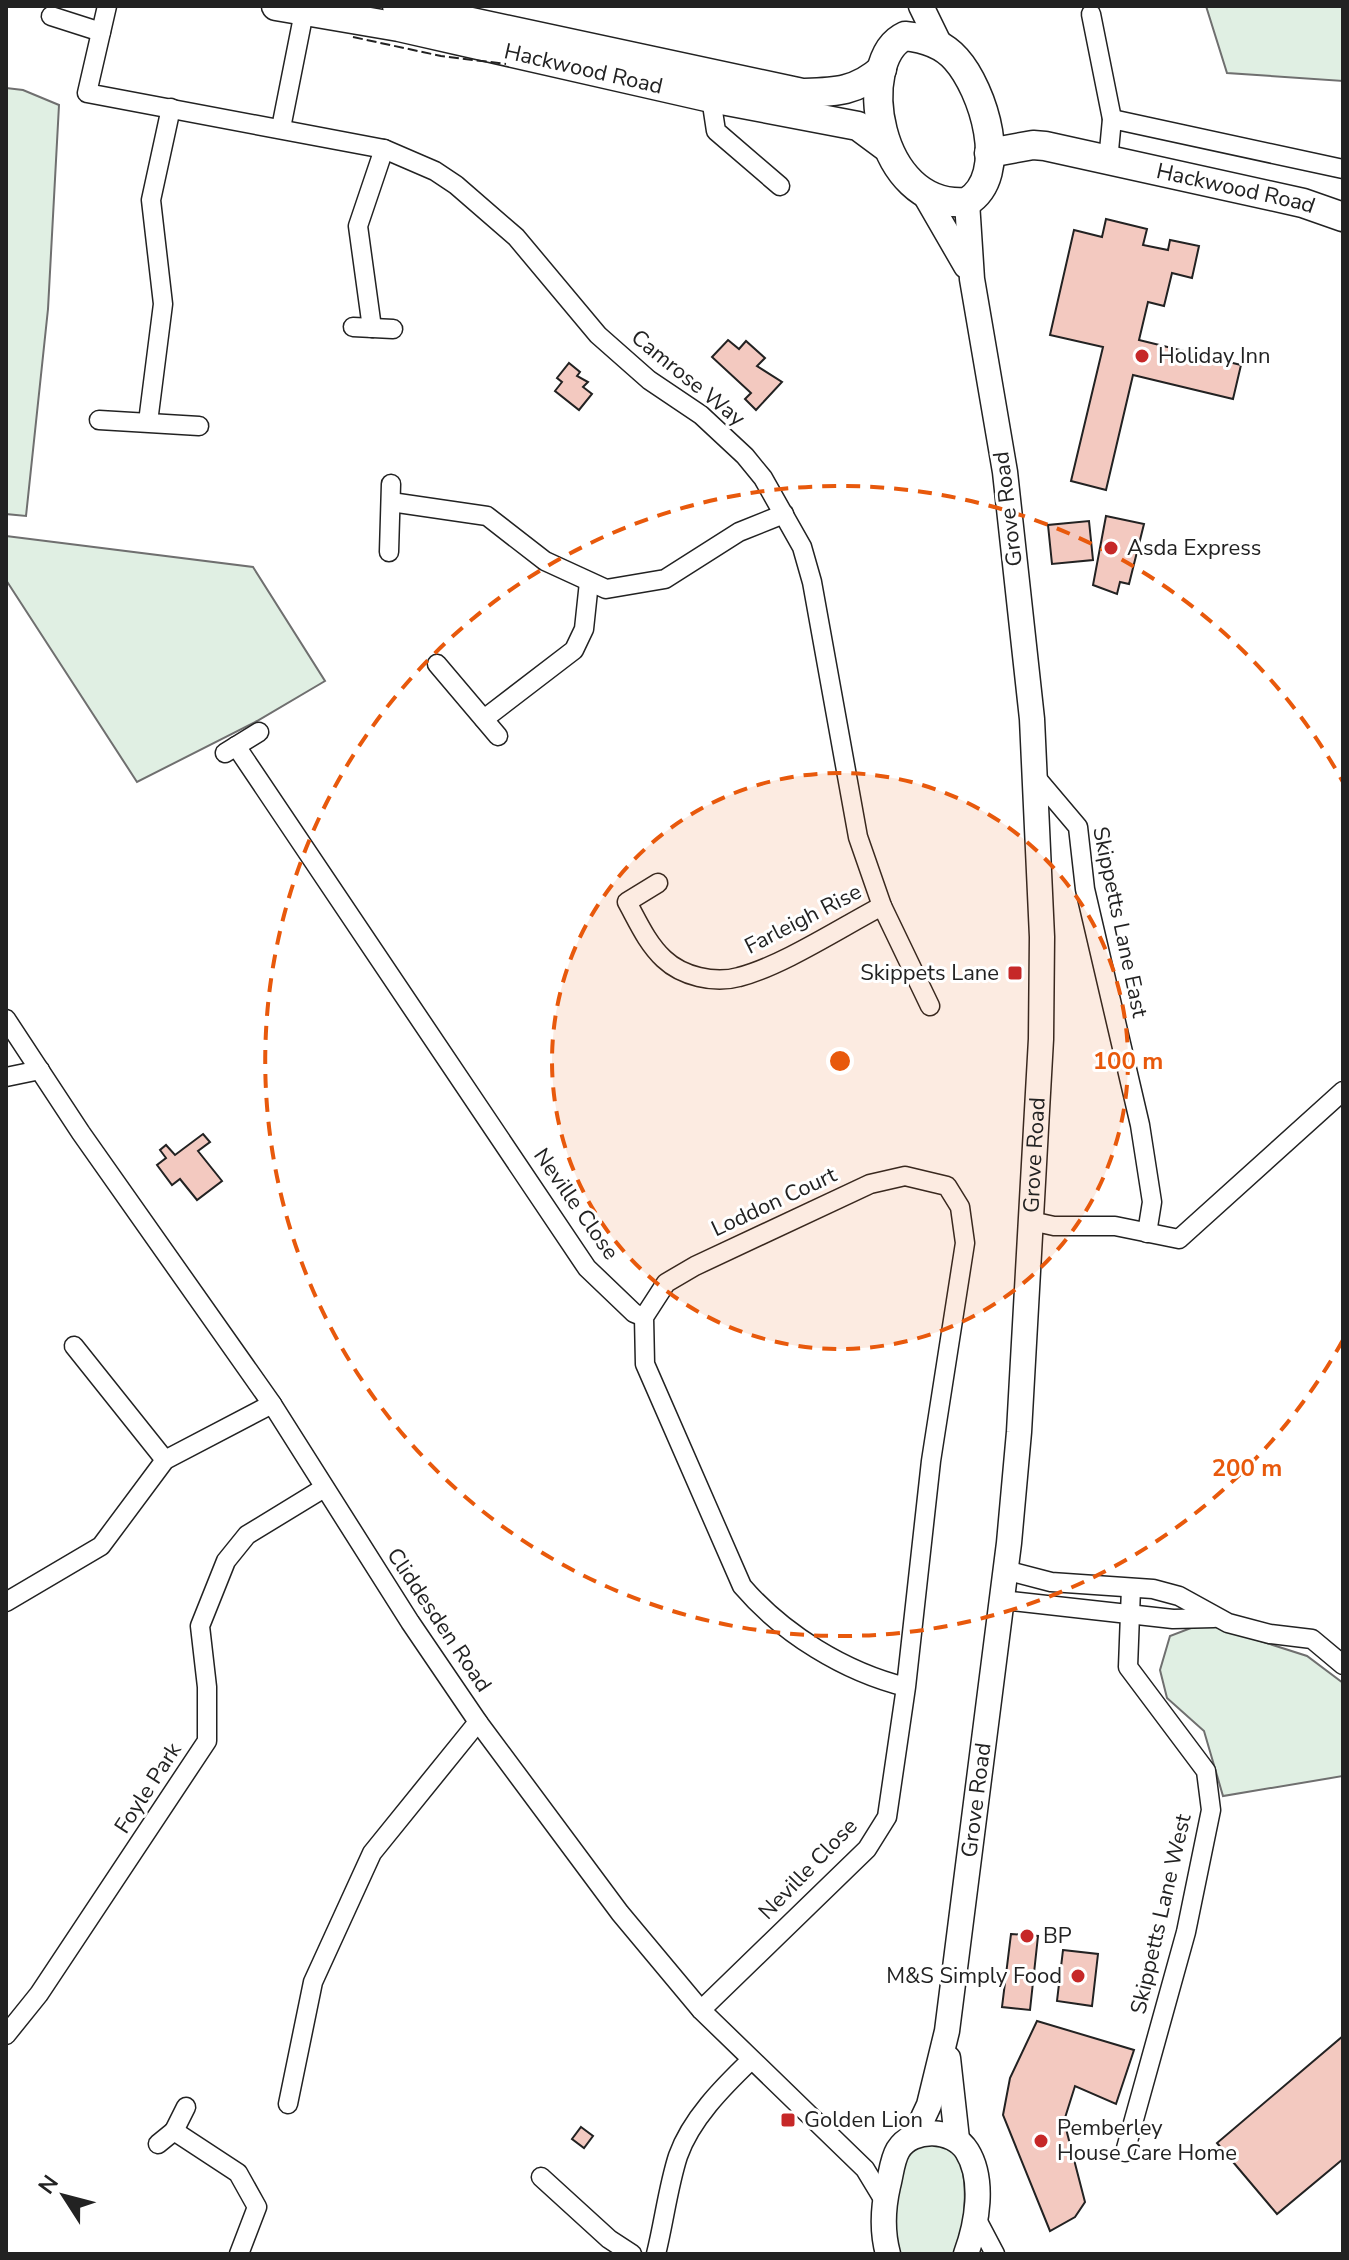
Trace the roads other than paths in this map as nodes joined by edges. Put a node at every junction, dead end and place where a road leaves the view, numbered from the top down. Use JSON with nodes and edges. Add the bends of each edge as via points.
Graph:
{"nodes":[{"id":1,"x":107,"y":6,"type":"edge"},
{"id":2,"x":397,"y":6,"type":"edge"},
{"id":3,"x":909,"y":6,"type":"edge"},
{"id":4,"x":921,"y":6,"type":"edge"},
{"id":5,"x":290,"y":9,"type":"edge"},
{"id":6,"x":431,"y":10,"type":"edge"},
{"id":7,"x":1091,"y":14,"type":"dead end"},
{"id":8,"x":51,"y":16,"type":"dead end"},
{"id":9,"x":101,"y":32,"type":"junction"},
{"id":10,"x":905,"y":36,"type":"junction"},
{"id":11,"x":941,"y":47,"type":"junction"},
{"id":12,"x":882,"y":69,"type":"junction"},
{"id":13,"x":711,"y":98,"type":"junction"},
{"id":14,"x":980,"y":99,"type":"junction"},
{"id":15,"x":171,"y":108,"type":"junction"},
{"id":16,"x":1112,"y":119,"type":"junction"},
{"id":17,"x":281,"y":128,"type":"junction"},
{"id":18,"x":1033,"y":145,"type":"junction"},
{"id":19,"x":885,"y":146,"type":"junction"},
{"id":20,"x":384,"y":149,"type":"junction"},
{"id":21,"x":989,"y":153,"type":"junction"},
{"id":22,"x":1108,"y":161,"type":"junction"},
{"id":23,"x":1343,"y":169,"type":"edge"},
{"id":24,"x":780,"y":186,"type":"dead end"},
{"id":25,"x":925,"y":195,"type":"junction"},
{"id":26,"x":967,"y":202,"type":"junction"},
{"id":27,"x":1343,"y":217,"type":"edge"},
{"id":28,"x":972,"y":279,"type":"junction"},
{"id":29,"x":393,"y":329,"type":"dead end"},
{"id":30,"x":99,"y":420,"type":"dead end"},
{"id":31,"x":148,"y":422,"type":"junction"},
{"id":32,"x":199,"y":426,"type":"dead end"},
{"id":33,"x":784,"y":514,"type":"junction"},
{"id":34,"x":389,"y":552,"type":"dead end"},
{"id":35,"x":589,"y":582,"type":"junction"},
{"id":36,"x":437,"y":664,"type":"dead end"},
{"id":37,"x":484,"y":719,"type":"junction"},
{"id":38,"x":259,"y":732,"type":"dead end"},
{"id":39,"x":498,"y":736,"type":"dead end"},
{"id":40,"x":1034,"y":775,"type":"junction"},
{"id":41,"x":658,"y":883,"type":"dead end"},
{"id":42,"x":882,"y":906,"type":"junction"},
{"id":43,"x":930,"y":1006,"type":"dead end"},
{"id":44,"x":6,"y":1019,"type":"edge"},
{"id":45,"x":40,"y":1070,"type":"junction"},
{"id":46,"x":6,"y":1077,"type":"edge"},
{"id":47,"x":1343,"y":1091,"type":"edge"},
{"id":48,"x":947,"y":1186,"type":"joint"},
{"id":49,"x":1031,"y":1221,"type":"junction"},
{"id":50,"x":1147,"y":1233,"type":"junction"},
{"id":51,"x":644,"y":1317,"type":"junction"},
{"id":52,"x":74,"y":1346,"type":"dead end"},
{"id":53,"x":272,"y":1404,"type":"junction"},
{"id":54,"x":165,"y":1460,"type":"junction"},
{"id":55,"x":324,"y":1488,"type":"junction"},
{"id":56,"x":1005,"y":1570,"type":"junction"},
{"id":57,"x":1131,"y":1588,"type":"junction"},
{"id":58,"x":1002,"y":1600,"type":"junction"},
{"id":59,"x":6,"y":1602,"type":"edge"},
{"id":60,"x":1130,"y":1613,"type":"junction"},
{"id":61,"x":1216,"y":1618,"type":"junction"},
{"id":62,"x":1343,"y":1665,"type":"edge"},
{"id":63,"x":906,"y":1687,"type":"junction"},
{"id":64,"x":478,"y":1722,"type":"junction"},
{"id":65,"x":701,"y":2010,"type":"junction"},
{"id":66,"x":947,"y":2031,"type":"junction"},
{"id":67,"x":6,"y":2035,"type":"edge"},
{"id":68,"x":750,"y":2061,"type":"junction"},
{"id":69,"x":288,"y":2104,"type":"dead end"},
{"id":70,"x":186,"y":2107,"type":"dead end"},
{"id":71,"x":174,"y":2131,"type":"junction"},
{"id":72,"x":915,"y":2135,"type":"junction"},
{"id":73,"x":957,"y":2139,"type":"junction"},
{"id":74,"x":158,"y":2144,"type":"dead end"},
{"id":75,"x":1125,"y":2152,"type":"dead end"},
{"id":76,"x":851,"y":2155,"type":"junction"},
{"id":77,"x":894,"y":2160,"type":"junction"},
{"id":78,"x":541,"y":2177,"type":"dead end"},
{"id":79,"x":885,"y":2202,"type":"junction"},
{"id":80,"x":975,"y":2216,"type":"junction"},
{"id":81,"x":239,"y":2254,"type":"edge"},
{"id":82,"x":632,"y":2254,"type":"edge"},
{"id":83,"x":656,"y":2254,"type":"edge"},
{"id":84,"x":888,"y":2254,"type":"edge"},
{"id":85,"x":966,"y":2254,"type":"edge"},
{"id":86,"x":995,"y":2254,"type":"edge"}],
"edges":[{"from":1,"to":9,"type":"street"},
{"from":2,"to":6,"type":"main road","name":"Hackwood Road"},
{"from":3,"to":10,"type":"street"},
{"from":4,"to":11,"type":"street"},
{"from":5,"to":13,"type":"main road","name":"Hackwood Road","via":[[399,27]]},
{"from":5,"to":17,"type":"street"},
{"from":6,"to":12,"type":"main road","name":"Hackwood Road","via":[[802,93],[857,88]]},
{"from":7,"to":16,"type":"street"},
{"from":8,"to":9,"type":"street"},
{"from":9,"to":15,"type":"street","name":"Camrose Way","via":[[87,93]]},
{"from":10,"to":11,"type":"main road"},
{"from":10,"to":12,"type":"main road","via":[[893,42]]},
{"from":11,"to":14,"type":"main road","via":[[955,57]]},
{"from":12,"to":19,"type":"main road"},
{"from":13,"to":19,"type":"main road","name":"Hackwood Road","via":[[858,126]]},
{"from":13,"to":24,"type":"street","via":[[716,131]]},
{"from":14,"to":18,"type":"main road","name":"Hackwood Road"},
{"from":14,"to":21,"type":"main road"},
{"from":15,"to":17,"type":"street","name":"Camrose Way"},
{"from":15,"to":31,"type":"street","via":[[151,200],[163,304]]},
{"from":16,"to":22,"type":"street"},
{"from":16,"to":23,"type":"street"},
{"from":17,"to":20,"type":"street","name":"Camrose Way"},
{"from":18,"to":21,"type":"main road","name":"Hackwood Road"},
{"from":18,"to":22,"type":"main road","name":"Hackwood Road"},
{"from":19,"to":25,"type":"main road","via":[[909,183]]},
{"from":20,"to":29,"type":"street","via":[[358,226],[362,328]]},
{"from":20,"to":33,"type":"street","name":"Camrose Way","via":[[435,171],[516,237],[598,335],[745,456]]},
{"from":21,"to":26,"type":"main road","via":[[985,181]]},
{"from":22,"to":27,"type":"main road","name":"Hackwood Road","via":[[1303,203]]},
{"from":25,"to":26,"type":"main road","via":[[942,202]]},
{"from":25,"to":28,"type":"street","name":"Grove Road"},
{"from":26,"to":28,"type":"street","name":"Grove Road"},
{"from":28,"to":40,"type":"street","name":"Grove Road","via":[[1005,472]]},
{"from":30,"to":31,"type":"street"},
{"from":31,"to":32,"type":"street"},
{"from":33,"to":35,"type":"street","via":[[739,532],[665,579],[606,589]]},
{"from":33,"to":42,"type":"street","name":"Camrose Way","via":[[802,547],[812,582],[858,837]]},
{"from":34,"to":35,"type":"street","via":[[391,493],[487,516],[545,561]]},
{"from":35,"to":37,"type":"street","via":[[584,629],[574,650]]},
{"from":36,"to":37,"type":"street"},
{"from":37,"to":39,"type":"street"},
{"from":38,"to":51,"type":"street","name":"Neville Close","via":[[231,749],[587,1268]]},
{"from":40,"to":49,"type":"street","name":"Grove Road","via":[[1041,1010]]},
{"from":40,"to":50,"type":"street","name":"Skippetts Lane East","via":[[1078,827],[1085,889],[1140,1125],[1152,1202]]},
{"from":41,"to":42,"type":"street","name":"Farleigh Rise","via":[[627,902],[639,925],[666,961],[709,980],[763,967]]},
{"from":42,"to":43,"type":"street","name":"Camrose Way"},
{"from":44,"to":45,"type":"street","name":"Cliddesden Road"},
{"from":45,"to":46,"type":"street"},
{"from":45,"to":53,"type":"street","name":"Cliddesden Road"},
{"from":47,"to":50,"type":"street","via":[[1179,1239]]},
{"from":48,"to":51,"type":"street","name":"Loddon Court","via":[[905,1176],[870,1184],[666,1283]]},
{"from":48,"to":63,"type":"street","name":"Neville Close","via":[[960,1207],[965,1243],[931,1461]]},
{"from":49,"to":50,"type":"street"},
{"from":49,"to":56,"type":"street","name":"Grove Road"},
{"from":51,"to":63,"type":"street","via":[[645,1364],[742,1586],[827,1654],[872,1678]]},
{"from":52,"to":54,"type":"street"},
{"from":53,"to":54,"type":"street"},
{"from":53,"to":55,"type":"street","name":"Cliddesden Road"},
{"from":54,"to":59,"type":"street","via":[[101,1546]]},
{"from":55,"to":64,"type":"street","name":"Cliddesden Road"},
{"from":55,"to":67,"type":"street","name":"Foyle Park","via":[[247,1535],[226,1561],[200,1626],[207,1741],[39,1994]]},
{"from":56,"to":57,"type":"street","via":[[1051,1582]]},
{"from":56,"to":58,"type":"street","name":"Grove Road"},
{"from":57,"to":60,"type":"street","name":"Skippetts Lane West"},
{"from":57,"to":61,"type":"street","via":[[1179,1596]]},
{"from":58,"to":60,"type":"street"},
{"from":58,"to":66,"type":"street","name":"Grove Road"},
{"from":60,"to":61,"type":"street"},
{"from":60,"to":75,"type":"street","name":"Skippetts Lane West","via":[[1128,1667],[1206,1771],[1211,1810],[1186,1932]]},
{"from":61,"to":62,"type":"street","via":[[1270,1634],[1312,1639]]},
{"from":63,"to":65,"type":"street","name":"Neville Close","via":[[887,1817],[867,1849]]},
{"from":64,"to":65,"type":"street","name":"Cliddesden Road","via":[[620,1913]]},
{"from":64,"to":69,"type":"street","via":[[372,1853],[313,1982]]},
{"from":65,"to":68,"type":"street","name":"Cliddesden Road"},
{"from":66,"to":72,"type":"street","name":"Grove Road","via":[[929,2105]]},
{"from":66,"to":73,"type":"street","name":"Grove Road"},
{"from":68,"to":76,"type":"street","name":"Cliddesden Road"},
{"from":68,"to":83,"type":"street","via":[[726,2084],[685,2142]]},
{"from":70,"to":71,"type":"street"},
{"from":71,"to":74,"type":"street"},
{"from":71,"to":81,"type":"street","via":[[238,2173],[257,2207]]},
{"from":72,"to":73,"type":"street"},
{"from":72,"to":77,"type":"street","name":"Grove Road"},
{"from":73,"to":80,"type":"street","via":[[974,2165]]},
{"from":76,"to":77,"type":"street"},
{"from":76,"to":79,"type":"street","name":"Cliddesden Road"},
{"from":77,"to":79,"type":"street"},
{"from":78,"to":82,"type":"street"},
{"from":79,"to":84,"type":"street"},
{"from":80,"to":85,"type":"street"},
{"from":80,"to":86,"type":"street"}]}
